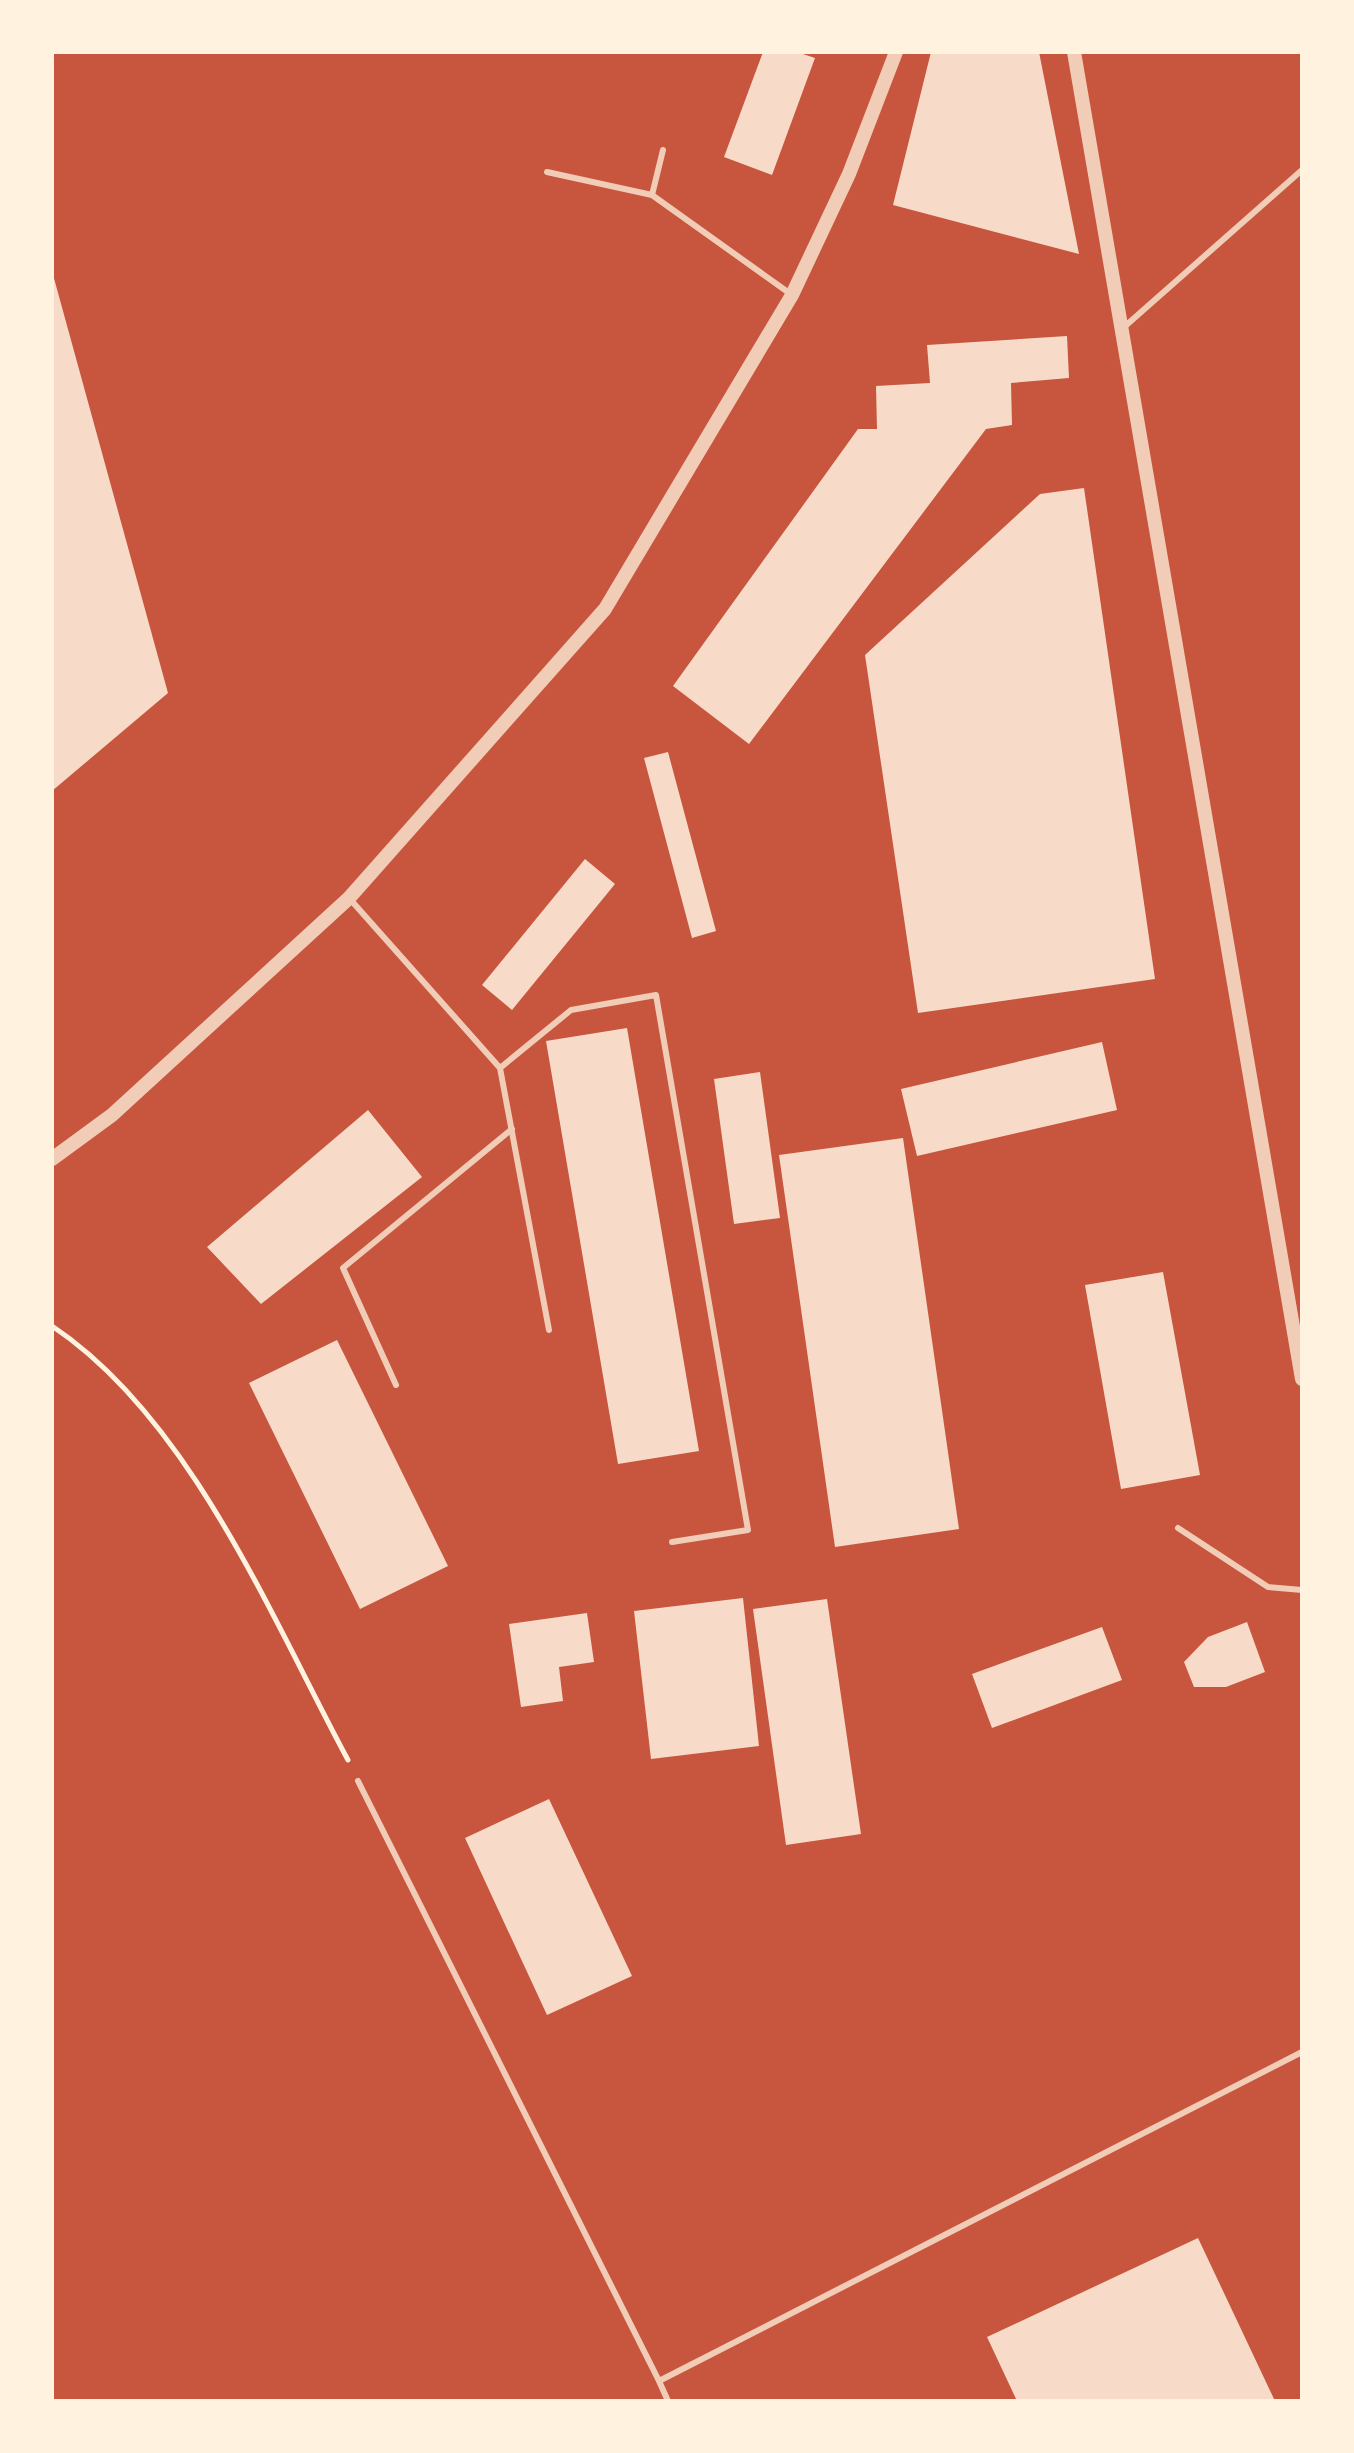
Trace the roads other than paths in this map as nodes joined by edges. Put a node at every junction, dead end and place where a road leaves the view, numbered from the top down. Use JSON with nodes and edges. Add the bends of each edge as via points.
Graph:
{"nodes":[{"id":1,"x":896,"y":52,"type":"edge"},
{"id":2,"x":1074,"y":52,"type":"edge"},
{"id":3,"x":663,"y":150,"type":"dead end"},
{"id":4,"x":1302,"y":170,"type":"edge"},
{"id":5,"x":547,"y":172,"type":"dead end"},
{"id":6,"x":652,"y":195,"type":"junction"},
{"id":7,"x":792,"y":295,"type":"junction"},
{"id":8,"x":1123,"y":328,"type":"junction"},
{"id":9,"x":349,"y":898,"type":"junction"},
{"id":10,"x":500,"y":1068,"type":"junction"},
{"id":11,"x":512,"y":1129,"type":"junction"},
{"id":12,"x":52,"y":1159,"type":"edge"},
{"id":13,"x":1297,"y":1315,"type":"edge"},
{"id":14,"x":549,"y":1330,"type":"dead end"},
{"id":15,"x":1302,"y":1379,"type":"edge"},
{"id":16,"x":396,"y":1385,"type":"dead end"},
{"id":17,"x":1178,"y":1528,"type":"dead end"},
{"id":18,"x":672,"y":1542,"type":"dead end"},
{"id":19,"x":1302,"y":1590,"type":"edge"},
{"id":20,"x":358,"y":1781,"type":"road end"},
{"id":21,"x":1302,"y":2052,"type":"edge"},
{"id":22,"x":659,"y":2381,"type":"junction"},
{"id":23,"x":668,"y":2401,"type":"edge"}],
"edges":[{"from":1,"to":7,"type":"street","via":[[849,174]]},
{"from":2,"to":8,"type":"street"},
{"from":3,"to":6,"type":"lane"},
{"from":4,"to":8,"type":"lane"},
{"from":5,"to":6,"type":"lane"},
{"from":6,"to":7,"type":"lane"},
{"from":7,"to":9,"type":"street","via":[[605,609]]},
{"from":8,"to":13,"type":"street"},
{"from":9,"to":10,"type":"lane"},
{"from":9,"to":12,"type":"street","via":[[112,1115]]},
{"from":10,"to":11,"type":"lane"},
{"from":10,"to":18,"type":"lane","via":[[571,1010],[656,995],[748,1530]]},
{"from":11,"to":14,"type":"lane"},
{"from":11,"to":16,"type":"lane","via":[[343,1268]]},
{"from":13,"to":15,"type":"street"},
{"from":17,"to":19,"type":"lane","via":[[1268,1587]]},
{"from":20,"to":22,"type":"lane"},
{"from":21,"to":22,"type":"lane"},
{"from":22,"to":23,"type":"lane"}]}
